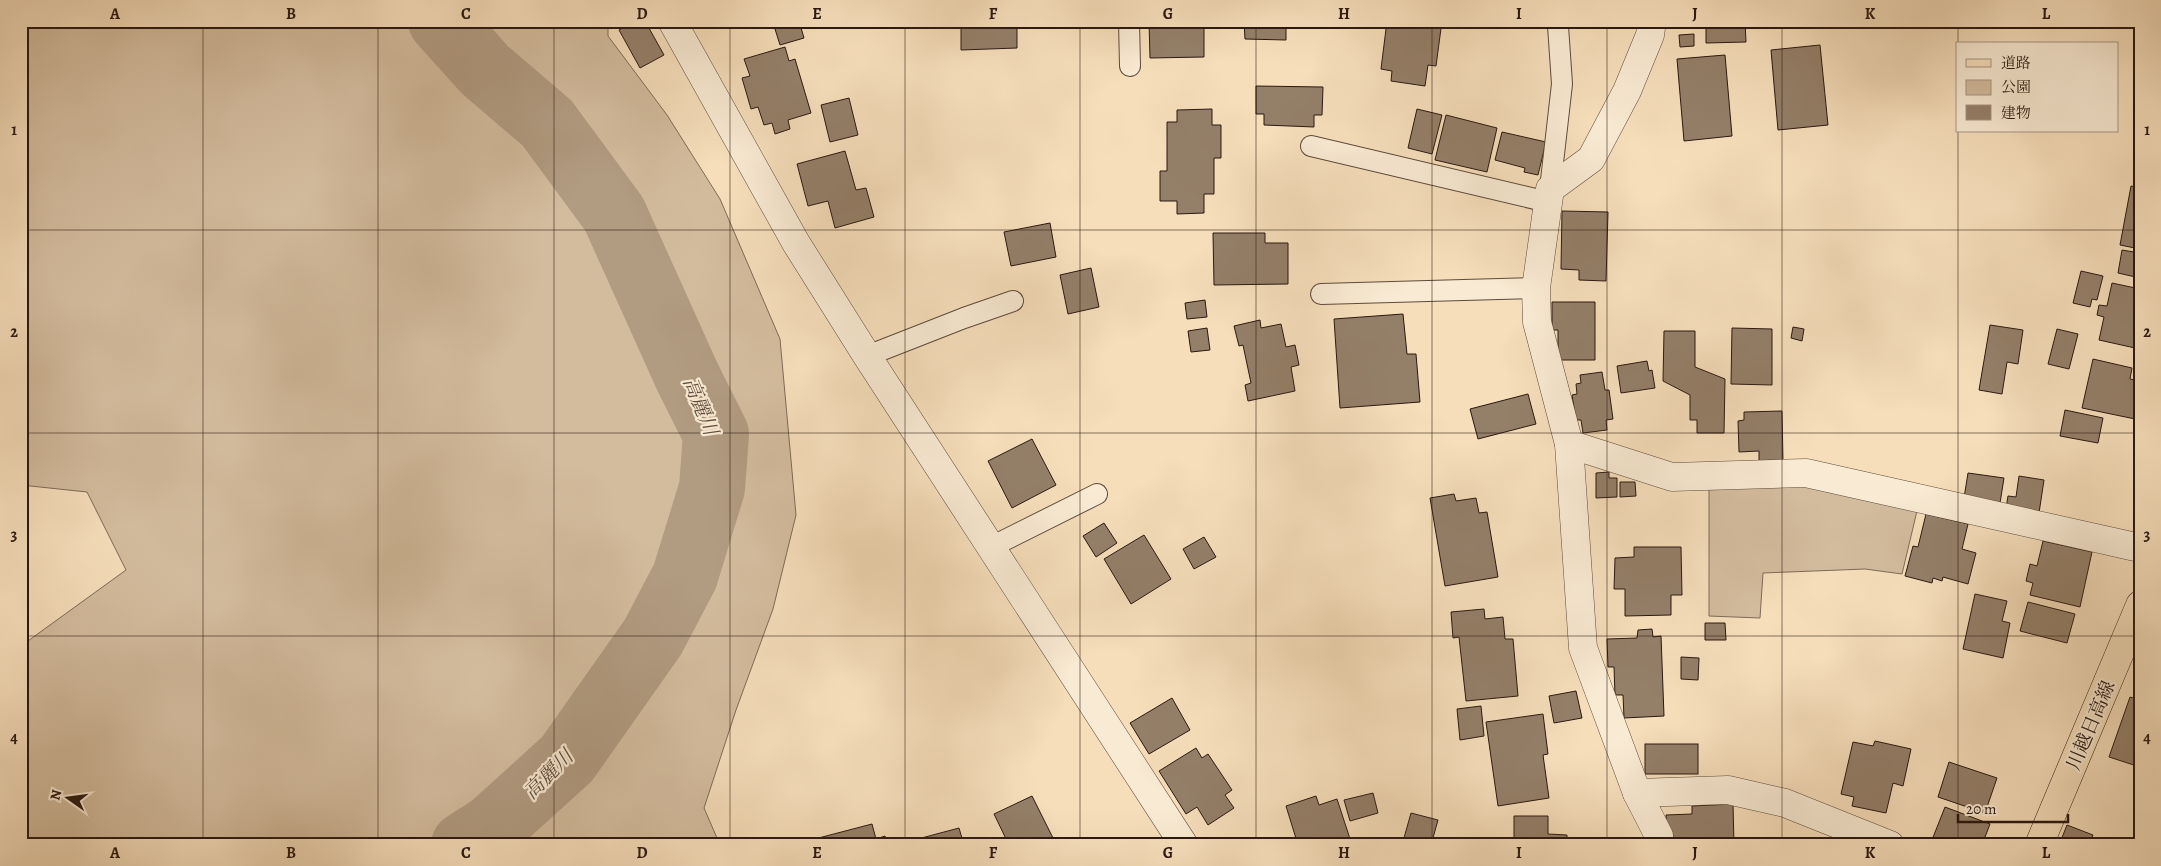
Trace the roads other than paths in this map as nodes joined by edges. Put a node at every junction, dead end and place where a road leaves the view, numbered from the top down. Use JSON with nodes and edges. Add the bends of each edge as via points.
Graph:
{"nodes":[{"id":1,"x":672,"y":21,"type":"edge"},
{"id":2,"x":1130,"y":21,"type":"edge"},
{"id":3,"x":1555,"y":21,"type":"edge"},
{"id":4,"x":1652,"y":21,"type":"edge"},
{"id":5,"x":1130,"y":66,"type":"dead end"},
{"id":6,"x":1311,"y":146,"type":"dead end"},
{"id":7,"x":1549,"y":195,"type":"junction"},
{"id":8,"x":1536,"y":288,"type":"junction"},
{"id":9,"x":1322,"y":294,"type":"dead end"},
{"id":10,"x":1012,"y":301,"type":"dead end"},
{"id":11,"x":867,"y":356,"type":"junction"},
{"id":12,"x":1568,"y":444,"type":"junction"},
{"id":13,"x":1097,"y":494,"type":"dead end"},
{"id":14,"x":991,"y":547,"type":"junction"},
{"id":15,"x":2140,"y":548,"type":"edge"},
{"id":16,"x":2140,"y":605,"type":"edge"},
{"id":17,"x":1637,"y":793,"type":"junction"},
{"id":18,"x":1184,"y":845,"type":"edge"},
{"id":19,"x":1659,"y":845,"type":"edge"},
{"id":20,"x":1890,"y":845,"type":"edge"},
{"id":21,"x":2040,"y":845,"type":"edge"}],
"edges":[{"from":1,"to":11,"type":"street","via":[[796,242]]},
{"from":2,"to":5,"type":"lane"},
{"from":3,"to":7,"type":"lane","via":[[1562,84]]},
{"from":4,"to":7,"type":"street","via":[[1650,36],[1626,90],[1591,158]]},
{"from":6,"to":7,"type":"lane"},
{"from":7,"to":8,"type":"street"},
{"from":8,"to":9,"type":"lane"},
{"from":8,"to":12,"type":"street","via":[[1537,322]]},
{"from":10,"to":11,"type":"lane"},
{"from":11,"to":14,"type":"street"},
{"from":12,"to":15,"type":"street","via":[[1672,477],[1806,473]]},
{"from":12,"to":17,"type":"street","via":[[1583,648]]},
{"from":13,"to":14,"type":"lane"},
{"from":14,"to":18,"type":"street"},
{"from":16,"to":21,"type":"main road","name":"川越日高線"},
{"from":17,"to":19,"type":"street","via":[[1659,836]]},
{"from":17,"to":20,"type":"street","via":[[1728,790],[1785,803]]}]}
